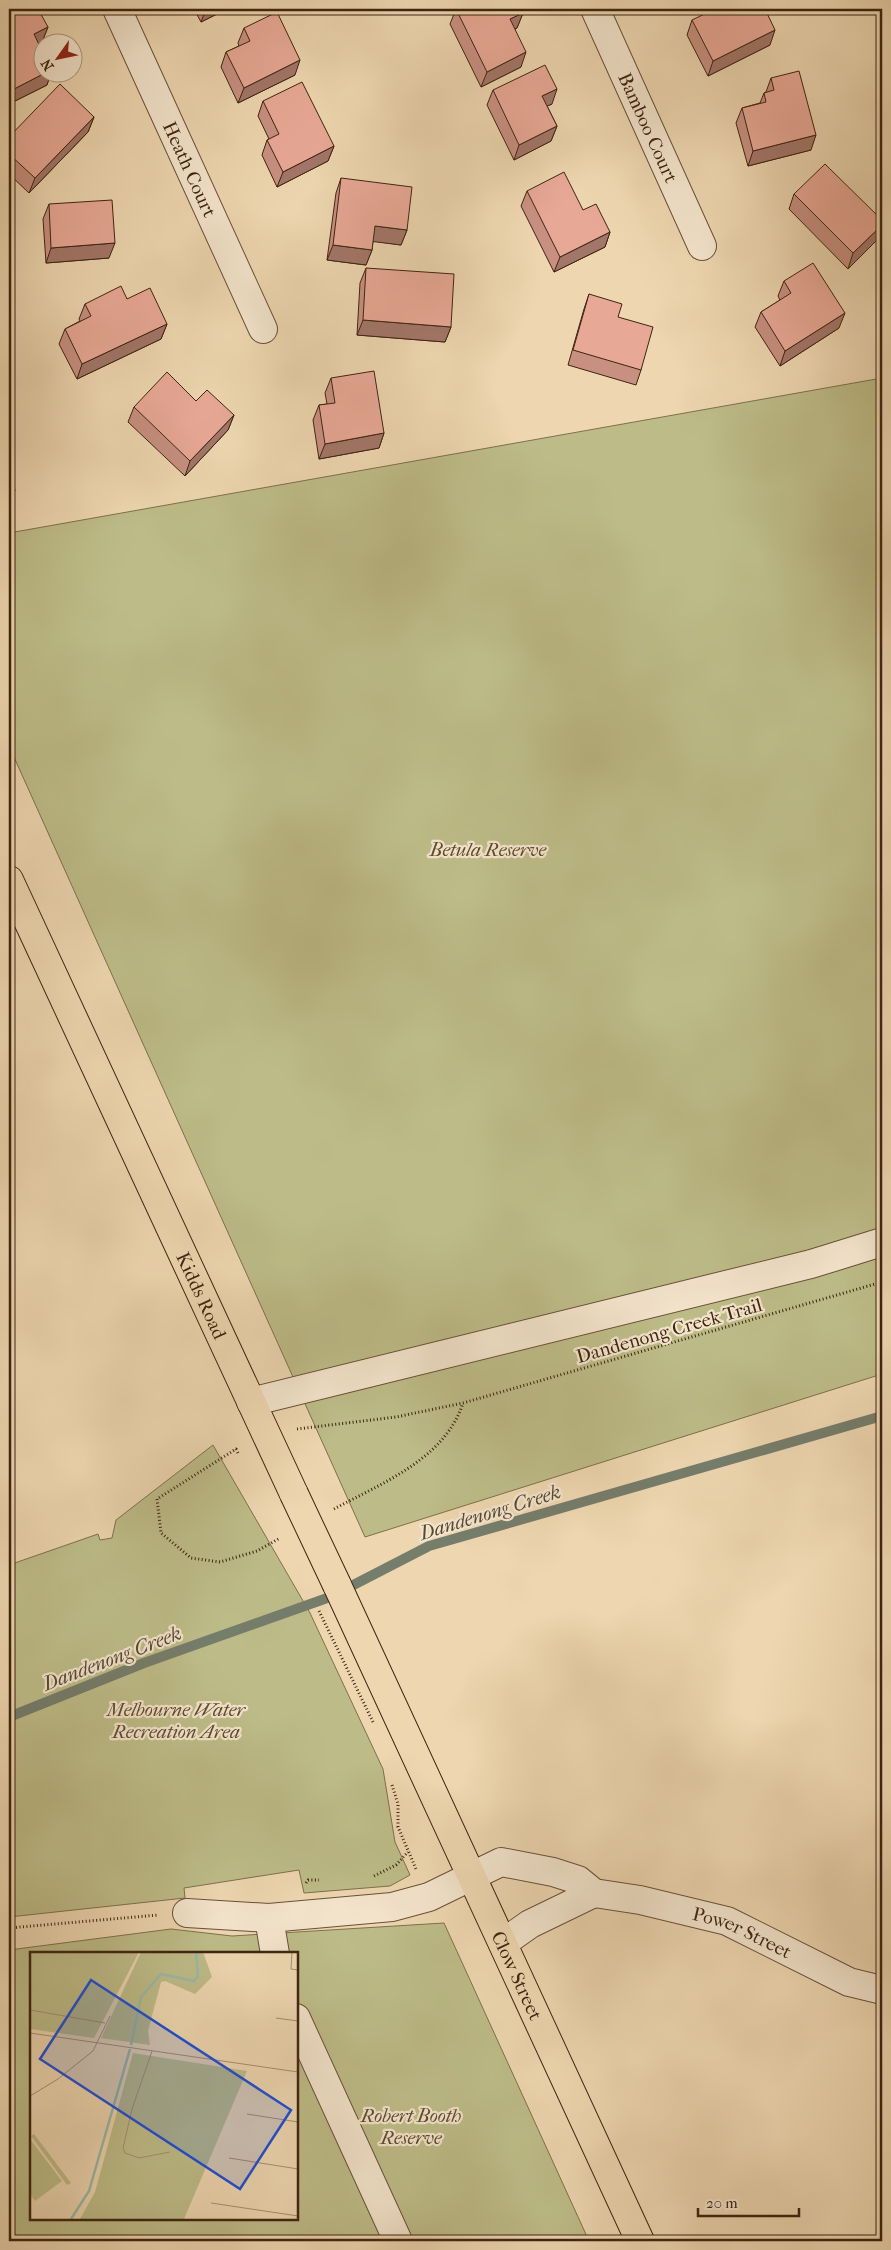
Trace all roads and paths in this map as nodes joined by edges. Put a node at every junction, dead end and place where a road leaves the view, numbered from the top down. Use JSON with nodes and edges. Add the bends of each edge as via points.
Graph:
{"nodes":[{"id":1,"x":116,"y":9,"type":"edge"},
{"id":2,"x":595,"y":9,"type":"edge"},
{"id":3,"x":702,"y":246,"type":"dead end"},
{"id":4,"x":263,"y":329,"type":"dead end"},
{"id":5,"x":9,"y":880,"type":"edge"},
{"id":6,"x":882,"y":1242,"type":"edge"},
{"id":7,"x":882,"y":1282,"type":"edge"},
{"id":8,"x":251,"y":1402,"type":"junction"},
{"id":9,"x":268,"y":1440,"type":"junction"},
{"id":10,"x":384,"y":1715,"type":"junction"},
{"id":11,"x":376,"y":1731,"type":"dead end"},
{"id":12,"x":390,"y":1777,"type":"dead end"},
{"id":13,"x":471,"y":1876,"type":"junction"},
{"id":14,"x":594,"y":1893,"type":"junction"},
{"id":15,"x":429,"y":1897,"type":"junction"},
{"id":16,"x":187,"y":1913,"type":"joint"},
{"id":17,"x":269,"y":1918,"type":"junction"},
{"id":18,"x":9,"y":1928,"type":"edge"},
{"id":19,"x":503,"y":1943,"type":"junction"},
{"id":20,"x":275,"y":1952,"type":"edge"},
{"id":21,"x":882,"y":1990,"type":"edge"},
{"id":22,"x":298,"y":2022,"type":"edge"},
{"id":23,"x":398,"y":2241,"type":"edge"},
{"id":24,"x":640,"y":2241,"type":"edge"}],
"edges":[{"from":1,"to":4,"type":"street","name":"Heath Court"},
{"from":2,"to":3,"type":"street","name":"Bamboo Court"},
{"from":5,"to":8,"type":"main road","name":"Kidds Road"},
{"from":6,"to":8,"type":"street","via":[[811,1264]]},
{"from":7,"to":9,"type":"path","name":"Dandenong Creek Trail","via":[[463,1403],[396,1417],[299,1428]]},
{"from":8,"to":9,"type":"main road","name":"Kidds Road"},
{"from":9,"to":10,"type":"main road","name":"Kidds Road","bridge":true,"via":[[294,1494]]},
{"from":10,"to":11,"type":"path"},
{"from":10,"to":13,"type":"main road","name":"Clow Street"},
{"from":12,"to":15,"type":"path","via":[[398,1804],[398,1827]]},
{"from":13,"to":14,"type":"street","name":"Power Street","via":[[501,1862],[578,1880]]},
{"from":13,"to":15,"type":"street","name":"Power Street"},
{"from":13,"to":19,"type":"main road","name":"Clow Street"},
{"from":14,"to":19,"type":"street","via":[[530,1924]]},
{"from":14,"to":21,"type":"street","name":"Power Street","via":[[640,1900],[727,1922],[849,1982]]},
{"from":15,"to":17,"type":"street","name":"Power Street","via":[[392,1907]]},
{"from":16,"to":17,"type":"street","name":"Power Street"},
{"from":16,"to":18,"type":"path"},
{"from":17,"to":20,"type":"street"},
{"from":19,"to":24,"type":"main road","name":"Clow Street"},
{"from":22,"to":23,"type":"street"}]}
